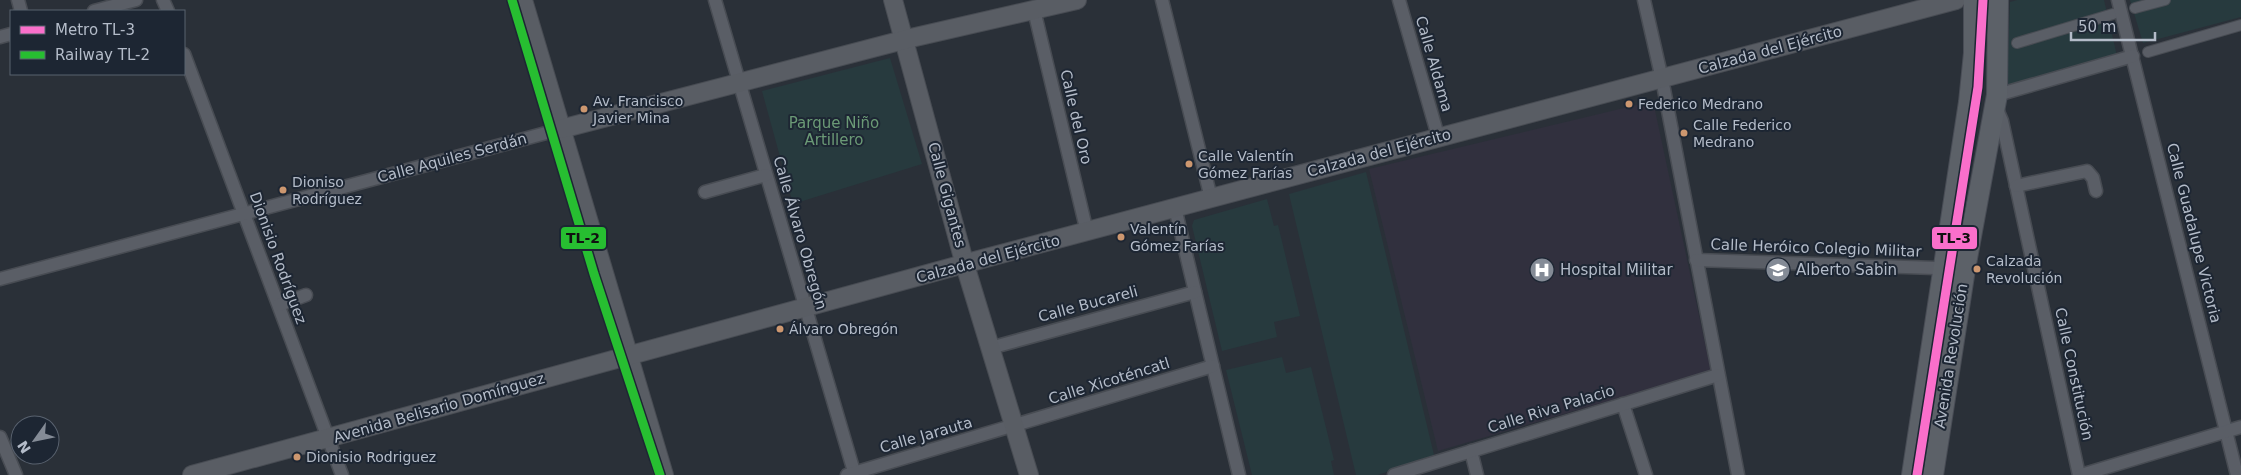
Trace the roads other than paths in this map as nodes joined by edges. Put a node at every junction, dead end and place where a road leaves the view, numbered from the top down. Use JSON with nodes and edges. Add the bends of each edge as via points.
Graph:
{"nodes":[{"id":1,"x":136,"y":0,"type":"edge"},
{"id":2,"x":523,"y":0,"type":"edge"},
{"id":3,"x":714,"y":0,"type":"edge"},
{"id":4,"x":893,"y":0,"type":"edge"},
{"id":5,"x":1077,"y":0,"type":"edge"},
{"id":6,"x":1162,"y":0,"type":"edge"},
{"id":7,"x":1400,"y":0,"type":"edge"},
{"id":8,"x":1644,"y":0,"type":"edge"},
{"id":9,"x":1956,"y":0,"type":"edge"},
{"id":10,"x":1974,"y":0,"type":"edge"},
{"id":11,"x":1998,"y":0,"type":"edge"},
{"id":12,"x":2118,"y":0,"type":"edge"},
{"id":13,"x":2165,"y":0,"type":"edge"},
{"id":14,"x":2136,"y":8,"type":"dead end"},
{"id":15,"x":98,"y":10,"type":"edge"},
{"id":16,"x":1034,"y":10,"type":"junction"},
{"id":17,"x":2113,"y":14,"type":"dead end"},
{"id":18,"x":2241,"y":25,"type":"edge"},
{"id":19,"x":905,"y":39,"type":"junction"},
{"id":20,"x":2017,"y":42,"type":"dead end"},
{"id":21,"x":2148,"y":52,"type":"dead end"},
{"id":22,"x":2133,"y":56,"type":"junction"},
{"id":23,"x":185,"y":57,"type":"edge"},
{"id":24,"x":1662,"y":79,"type":"junction"},
{"id":25,"x":738,"y":82,"type":"junction"},
{"id":26,"x":1996,"y":100,"type":"junction"},
{"id":27,"x":561,"y":129,"type":"junction"},
{"id":28,"x":1438,"y":136,"type":"junction"},
{"id":29,"x":766,"y":175,"type":"junction"},
{"id":30,"x":2016,"y":186,"type":"junction"},
{"id":31,"x":2096,"y":191,"type":"dead end"},
{"id":32,"x":705,"y":192,"type":"dead end"},
{"id":33,"x":1211,"y":198,"type":"junction"},
{"id":34,"x":1175,"y":208,"type":"junction"},
{"id":35,"x":245,"y":214,"type":"junction"},
{"id":36,"x":1087,"y":232,"type":"junction"},
{"id":37,"x":1696,"y":260,"type":"junction"},
{"id":38,"x":965,"y":265,"type":"junction"},
{"id":39,"x":1944,"y":268,"type":"junction"},
{"id":40,"x":1965,"y":269,"type":"junction"},
{"id":41,"x":0,"y":280,"type":"edge"},
{"id":42,"x":1195,"y":292,"type":"junction"},
{"id":43,"x":306,"y":295,"type":"dead end"},
{"id":44,"x":279,"y":305,"type":"junction"},
{"id":45,"x":806,"y":308,"type":"junction"},
{"id":46,"x":990,"y":348,"type":"junction"},
{"id":47,"x":628,"y":355,"type":"junction"},
{"id":48,"x":1213,"y":366,"type":"junction"},
{"id":49,"x":1718,"y":376,"type":"junction"},
{"id":50,"x":1624,"y":404,"type":"junction"},
{"id":51,"x":1014,"y":426,"type":"junction"},
{"id":52,"x":2241,"y":426,"type":"edge"},
{"id":53,"x":2226,"y":431,"type":"junction"},
{"id":54,"x":0,"y":437,"type":"edge"},
{"id":55,"x":328,"y":438,"type":"junction"},
{"id":56,"x":1472,"y":451,"type":"junction"},
{"id":57,"x":852,"y":474,"type":"edge"},
{"id":58,"x":16,"y":475,"type":"edge"},
{"id":59,"x":192,"y":475,"type":"edge"},
{"id":60,"x":342,"y":475,"type":"edge"},
{"id":61,"x":664,"y":475,"type":"edge"},
{"id":62,"x":1029,"y":475,"type":"edge"},
{"id":63,"x":1239,"y":475,"type":"edge"},
{"id":64,"x":1394,"y":475,"type":"edge"},
{"id":65,"x":1477,"y":475,"type":"edge"},
{"id":66,"x":1646,"y":475,"type":"edge"},
{"id":67,"x":1738,"y":475,"type":"edge"},
{"id":68,"x":1912,"y":475,"type":"edge"},
{"id":69,"x":1933,"y":475,"type":"edge"},
{"id":70,"x":2080,"y":475,"type":"edge"},
{"id":71,"x":2237,"y":475,"type":"edge"}],
"edges":[{"from":1,"to":15,"type":"street"},
{"from":2,"to":27,"type":"main road"},
{"from":3,"to":25,"type":"street","name":"Calle Álvaro Obregón"},
{"from":4,"to":19,"type":"main road","name":"Calle Gigantes"},
{"from":5,"to":16,"type":"main road","name":"Calle Aquiles Serdán"},
{"from":6,"to":33,"type":"street"},
{"from":7,"to":28,"type":"street","name":"Calle Aldama"},
{"from":8,"to":24,"type":"street"},
{"from":9,"to":24,"type":"main road","name":"Calzada del Ejército"},
{"from":10,"to":39,"type":"main road","name":"Avenida Revolución","via":[[1973,71]]},
{"from":11,"to":26,"type":"main road","name":"Avenida Revolución"},
{"from":12,"to":22,"type":"street","name":"Calle Guadalupe Victoria"},
{"from":13,"to":14,"type":"street"},
{"from":16,"to":19,"type":"main road","name":"Calle Aquiles Serdán"},
{"from":16,"to":36,"type":"street","name":"Calle del Oro"},
{"from":17,"to":20,"type":"street"},
{"from":18,"to":21,"type":"street"},
{"from":19,"to":25,"type":"main road","name":"Calle Aquiles Serdán"},
{"from":19,"to":38,"type":"main road","name":"Calle Gigantes"},
{"from":22,"to":26,"type":"street"},
{"from":22,"to":53,"type":"street","name":"Calle Guadalupe Victoria"},
{"from":23,"to":35,"type":"street","name":"Dionisio Rodríguez"},
{"from":24,"to":28,"type":"main road","name":"Calzada del Ejército"},
{"from":24,"to":37,"type":"street"},
{"from":25,"to":27,"type":"main road","name":"Calle Aquiles Serdán"},
{"from":25,"to":29,"type":"street","name":"Calle Álvaro Obregón"},
{"from":26,"to":30,"type":"street","name":"Calle Constitución"},
{"from":26,"to":40,"type":"main road","name":"Avenida Revolución"},
{"from":27,"to":35,"type":"street","name":"Calle Aquiles Serdán"},
{"from":27,"to":47,"type":"main road"},
{"from":28,"to":33,"type":"main road","name":"Calzada del Ejército"},
{"from":29,"to":32,"type":"street"},
{"from":29,"to":45,"type":"street","name":"Calle Álvaro Obregón"},
{"from":30,"to":31,"type":"street","via":[[2087,171],[2093,178]]},
{"from":30,"to":70,"type":"street","name":"Calle Constitución"},
{"from":33,"to":34,"type":"main road","name":"Calzada del Ejército"},
{"from":34,"to":36,"type":"main road","name":"Calzada del Ejército"},
{"from":34,"to":42,"type":"street"},
{"from":35,"to":41,"type":"street","name":"Calle Aquiles Serdán"},
{"from":35,"to":44,"type":"street","name":"Dionisio Rodríguez"},
{"from":36,"to":38,"type":"main road","name":"Calzada del Ejército"},
{"from":37,"to":39,"type":"street","name":"Calle Heróico Colegio Militar"},
{"from":37,"to":49,"type":"street"},
{"from":38,"to":45,"type":"main road","name":"Calzada del Ejército"},
{"from":38,"to":46,"type":"main road","name":"Calle Gigantes"},
{"from":39,"to":40,"type":"street","name":"Calle Heróico Colegio Militar"},
{"from":39,"to":68,"type":"main road","name":"Avenida Revolución"},
{"from":40,"to":69,"type":"main road","name":"Avenida Revolución"},
{"from":42,"to":46,"type":"street","name":"Calle Bucareli"},
{"from":42,"to":48,"type":"street"},
{"from":43,"to":44,"type":"street"},
{"from":44,"to":55,"type":"street","name":"Dionisio Rodríguez"},
{"from":45,"to":47,"type":"main road","name":"Calzada del Ejército"},
{"from":45,"to":57,"type":"street","name":"Calle Álvaro Obregón"},
{"from":46,"to":51,"type":"main road","name":"Calle Gigantes"},
{"from":47,"to":55,"type":"main road","name":"Avenida Belisario Domínguez"},
{"from":47,"to":61,"type":"main road"},
{"from":48,"to":51,"type":"street","name":"Calle Xicoténcatl"},
{"from":48,"to":63,"type":"street"},
{"from":49,"to":50,"type":"street","name":"Calle Riva Palacio"},
{"from":49,"to":67,"type":"street"},
{"from":50,"to":56,"type":"street","name":"Calle Riva Palacio"},
{"from":50,"to":66,"type":"street"},
{"from":51,"to":57,"type":"street","name":"Calle Jarauta"},
{"from":51,"to":62,"type":"main road","name":"Calle Gigantes"},
{"from":52,"to":53,"type":"street"},
{"from":53,"to":70,"type":"street"},
{"from":53,"to":71,"type":"street","name":"Calle Guadalupe Victoria"},
{"from":54,"to":58,"type":"street"},
{"from":55,"to":59,"type":"main road","name":"Avenida Belisario Domínguez"},
{"from":55,"to":60,"type":"street","name":"Dionisio Rodríguez"},
{"from":56,"to":64,"type":"street","name":"Calle Riva Palacio"},
{"from":56,"to":65,"type":"street"}]}
